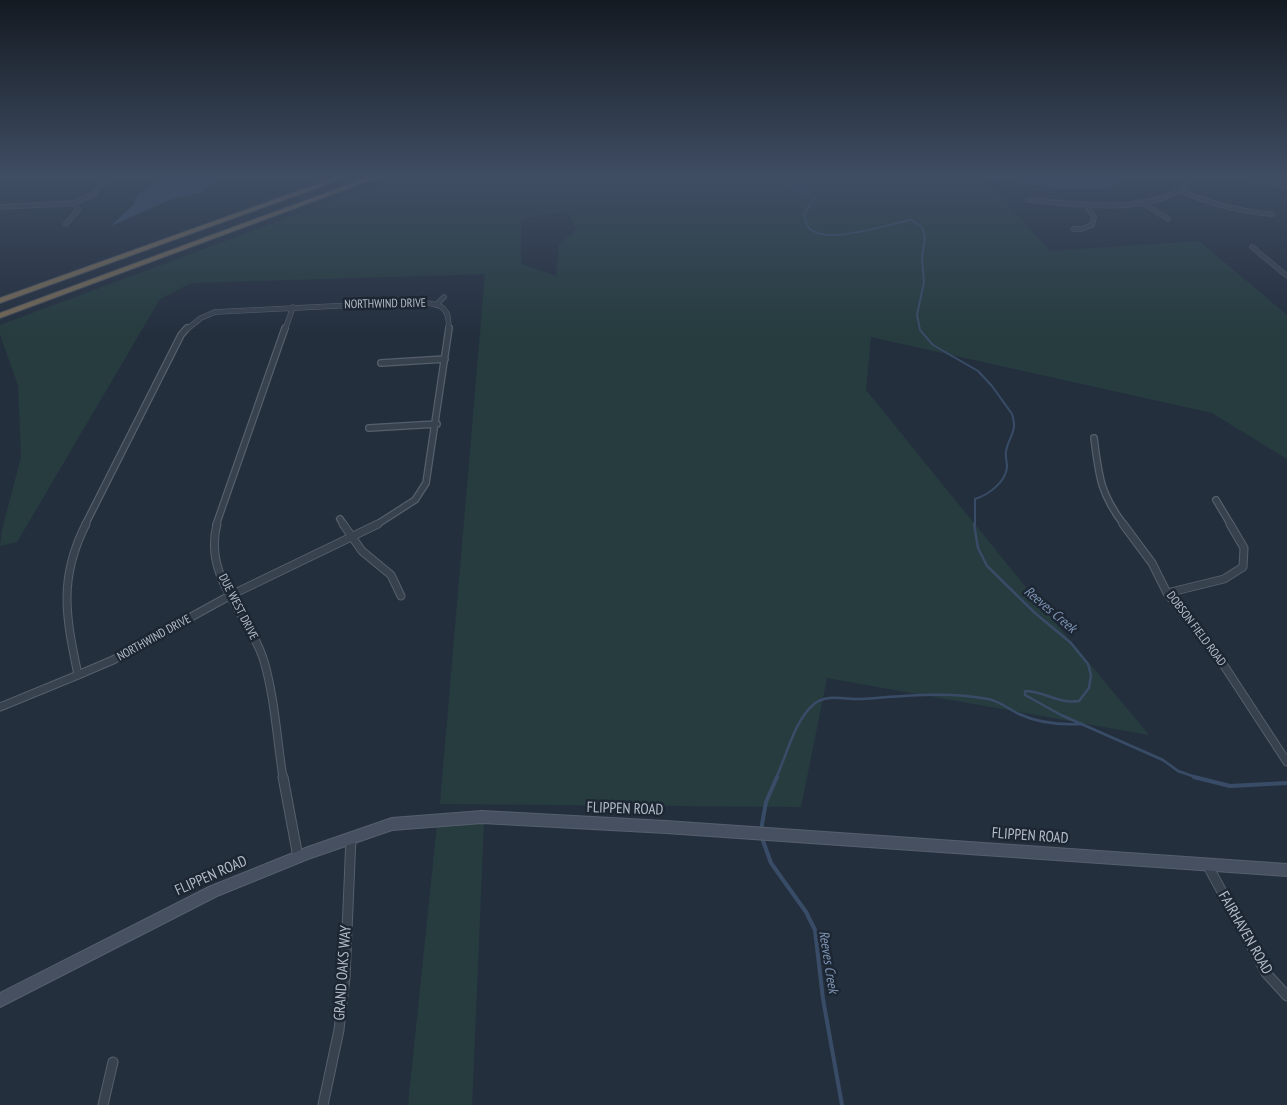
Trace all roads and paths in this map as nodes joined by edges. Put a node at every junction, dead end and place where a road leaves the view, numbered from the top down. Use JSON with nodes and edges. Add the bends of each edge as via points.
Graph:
{"nodes":[{"id":1,"x":198,"y":230,"type":"edge"},
{"id":2,"x":216,"y":230,"type":"edge"},
{"id":3,"x":234,"y":230,"type":"edge"},
{"id":4,"x":1074,"y":230,"type":"dead end"},
{"id":5,"x":1077,"y":230,"type":"edge"},
{"id":6,"x":1252,"y":247,"type":"dead end"},
{"id":7,"x":1287,"y":276,"type":"edge"},
{"id":8,"x":444,"y":297,"type":"dead end"},
{"id":9,"x":0,"y":301,"type":"edge"},
{"id":10,"x":436,"y":305,"type":"junction"},
{"id":11,"x":0,"y":308,"type":"edge"},
{"id":12,"x":294,"y":308,"type":"junction"},
{"id":13,"x":0,"y":316,"type":"edge"},
{"id":14,"x":445,"y":359,"type":"junction"},
{"id":15,"x":381,"y":363,"type":"dead end"},
{"id":16,"x":436,"y":424,"type":"junction"},
{"id":17,"x":370,"y":428,"type":"dead end"},
{"id":18,"x":1094,"y":438,"type":"dead end"},
{"id":19,"x":1216,"y":500,"type":"dead end"},
{"id":20,"x":340,"y":520,"type":"dead end"},
{"id":21,"x":351,"y":538,"type":"junction"},
{"id":22,"x":1167,"y":593,"type":"junction"},
{"id":23,"x":231,"y":595,"type":"junction"},
{"id":24,"x":400,"y":596,"type":"dead end"},
{"id":25,"x":78,"y":676,"type":"junction"},
{"id":26,"x":0,"y":707,"type":"edge"},
{"id":27,"x":1287,"y":762,"type":"edge"},
{"id":28,"x":351,"y":838,"type":"junction"},
{"id":29,"x":298,"y":857,"type":"junction"},
{"id":30,"x":1208,"y":866,"type":"junction"},
{"id":31,"x":1287,"y":870,"type":"edge"},
{"id":32,"x":1287,"y":996,"type":"edge"},
{"id":33,"x":0,"y":1000,"type":"edge"},
{"id":34,"x":113,"y":1062,"type":"dead end"},
{"id":35,"x":103,"y":1105,"type":"edge"},
{"id":36,"x":322,"y":1105,"type":"edge"}],
"edges":[{"from":1,"to":9,"type":"highway"},
{"from":2,"to":11,"type":"highway"},
{"from":3,"to":13,"type":"highway"},
{"from":4,"to":5,"type":"street"},
{"from":6,"to":7,"type":"street"},
{"from":8,"to":10,"type":"street"},
{"from":10,"to":12,"type":"street","name":"NORTHWIND DRIVE","via":[[416,302]]},
{"from":10,"to":14,"type":"street","name":"NORTHWIND DRIVE","via":[[448,311],[450,318]]},
{"from":12,"to":23,"type":"street","name":"DUE WEST DRIVE","via":[[214,532],[213,550]]},
{"from":12,"to":25,"type":"street","name":"NORTHWIND DRIVE","via":[[215,312],[202,316],[181,335],[79,537],[70,563],[66,585],[68,625]]},
{"from":14,"to":15,"type":"street"},
{"from":14,"to":16,"type":"street","name":"NORTHWIND DRIVE"},
{"from":16,"to":17,"type":"street"},
{"from":16,"to":21,"type":"street","name":"NORTHWIND DRIVE","via":[[426,482],[415,500],[400,512]]},
{"from":18,"to":22,"type":"street","name":"DOBSON FIELD ROAD","via":[[1103,493],[1152,562]]},
{"from":19,"to":22,"type":"street","via":[[1244,548],[1243,566],[1224,579]]},
{"from":20,"to":21,"type":"street"},
{"from":21,"to":23,"type":"street","name":"NORTHWIND DRIVE"},
{"from":21,"to":24,"type":"street","via":[[396,580]]},
{"from":22,"to":27,"type":"street","name":"DOBSON FIELD ROAD","via":[[1223,664]]},
{"from":23,"to":25,"type":"street","name":"NORTHWIND DRIVE","via":[[141,646]]},
{"from":23,"to":29,"type":"street","name":"DUE WEST DRIVE","via":[[263,658]]},
{"from":25,"to":26,"type":"street","name":"NORTHWIND DRIVE"},
{"from":28,"to":29,"type":"street","name":"FLIPPEN ROAD"},
{"from":28,"to":30,"type":"street","name":"FLIPPEN ROAD","via":[[392,824],[482,818],[666,827]]},
{"from":28,"to":36,"type":"street","name":"GRAND OAKS WAY","via":[[345,977],[340,1021]]},
{"from":29,"to":33,"type":"street","name":"FLIPPEN ROAD","via":[[212,891]]},
{"from":30,"to":31,"type":"street","name":"FLIPPEN ROAD"},
{"from":30,"to":32,"type":"street","name":"FAIRHAVEN ROAD","via":[[1266,974]]},
{"from":34,"to":35,"type":"street"}]}
